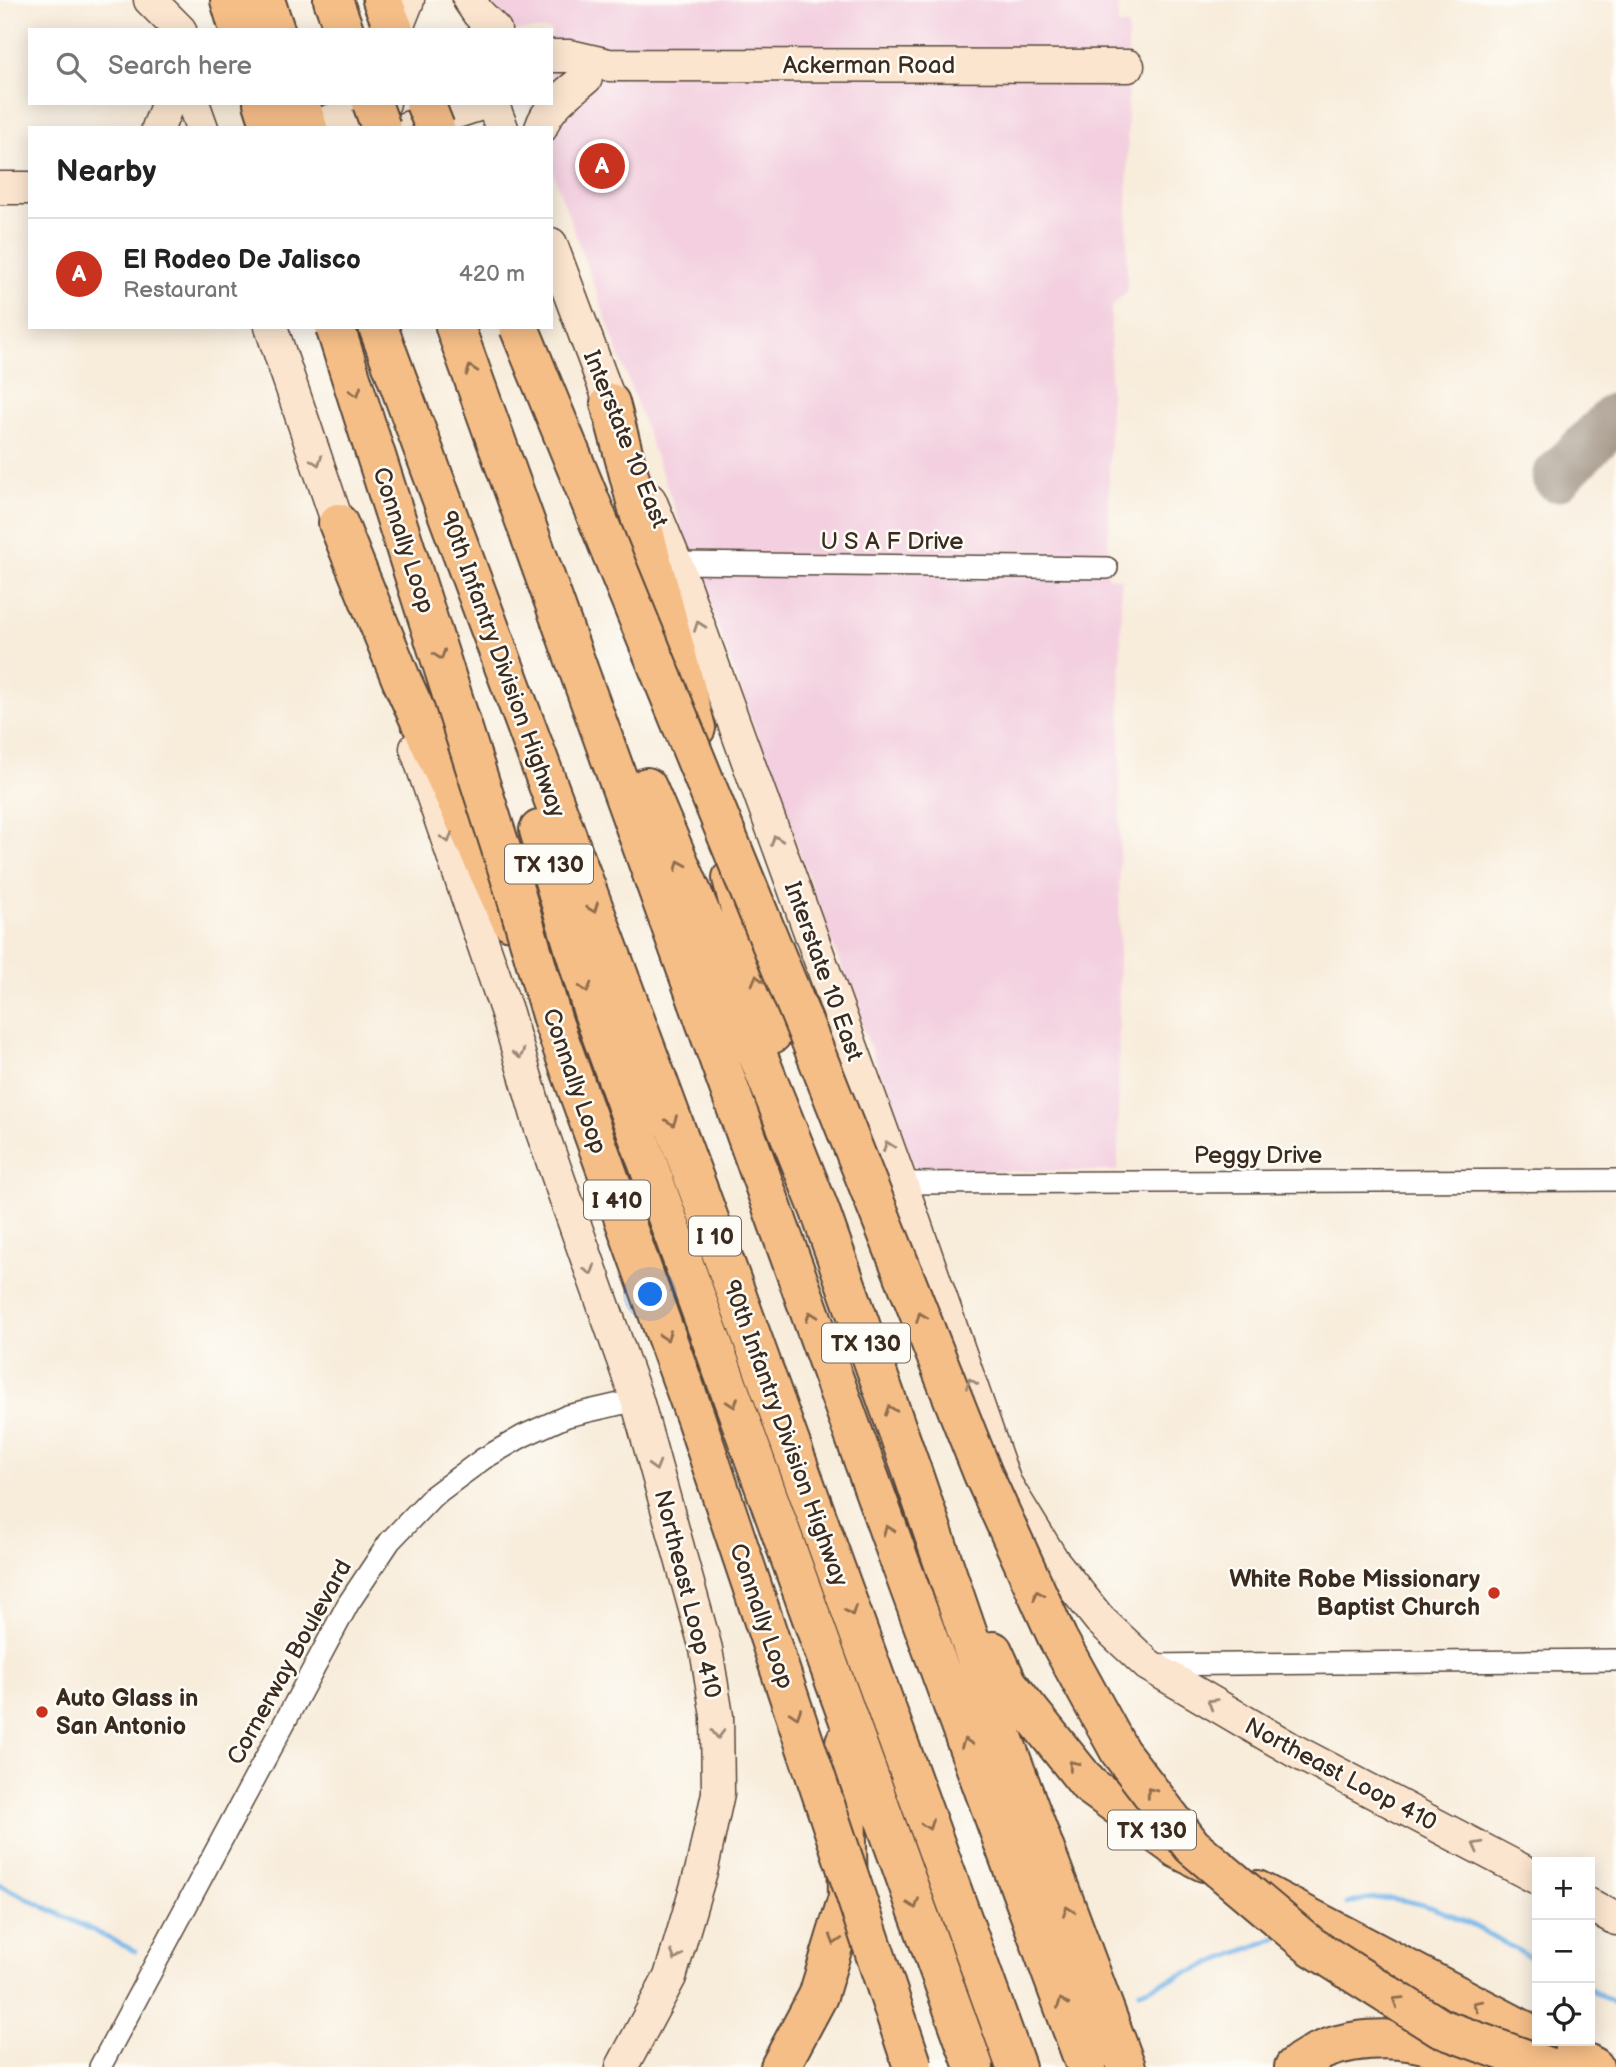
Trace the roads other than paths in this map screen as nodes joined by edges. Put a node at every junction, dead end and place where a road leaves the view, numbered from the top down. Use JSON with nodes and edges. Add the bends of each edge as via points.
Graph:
{"nodes":[{"id":1,"x":143,"y":0,"type":"edge"},
{"id":2,"x":150,"y":0,"type":"edge"},
{"id":3,"x":230,"y":0,"type":"edge"},
{"id":4,"x":382,"y":0,"type":"edge"},
{"id":5,"x":408,"y":0,"type":"edge"},
{"id":6,"x":457,"y":0,"type":"edge"},
{"id":7,"x":470,"y":0,"type":"edge"},
{"id":8,"x":264,"y":22,"type":"edge"},
{"id":9,"x":157,"y":28,"type":"edge"},
{"id":10,"x":178,"y":28,"type":"edge"},
{"id":11,"x":394,"y":28,"type":"edge"},
{"id":12,"x":396,"y":28,"type":"edge"},
{"id":13,"x":466,"y":28,"type":"edge"},
{"id":14,"x":493,"y":28,"type":"edge"},
{"id":15,"x":553,"y":57,"type":"edge"},
{"id":16,"x":1128,"y":66,"type":"dead end"},
{"id":17,"x":597,"y":71,"type":"junction"},
{"id":18,"x":553,"y":84,"type":"edge"},
{"id":19,"x":167,"y":105,"type":"edge"},
{"id":20,"x":194,"y":105,"type":"edge"},
{"id":21,"x":264,"y":105,"type":"edge"},
{"id":22,"x":300,"y":105,"type":"edge"},
{"id":23,"x":373,"y":105,"type":"edge"},
{"id":24,"x":378,"y":105,"type":"edge"},
{"id":25,"x":426,"y":105,"type":"edge"},
{"id":26,"x":478,"y":105,"type":"edge"},
{"id":27,"x":493,"y":105,"type":"edge"},
{"id":28,"x":159,"y":126,"type":"edge"},
{"id":29,"x":201,"y":126,"type":"edge"},
{"id":30,"x":270,"y":126,"type":"edge"},
{"id":31,"x":307,"y":126,"type":"edge"},
{"id":32,"x":314,"y":126,"type":"edge"},
{"id":33,"x":380,"y":126,"type":"edge"},
{"id":34,"x":413,"y":126,"type":"edge"},
{"id":35,"x":434,"y":126,"type":"edge"},
{"id":36,"x":501,"y":126,"type":"edge"},
{"id":37,"x":542,"y":126,"type":"edge"},
{"id":38,"x":0,"y":188,"type":"edge"},
{"id":39,"x":28,"y":188,"type":"edge"},
{"id":40,"x":553,"y":249,"type":"edge"},
{"id":41,"x":272,"y":329,"type":"edge"},
{"id":42,"x":336,"y":329,"type":"edge"},
{"id":43,"x":379,"y":329,"type":"edge"},
{"id":44,"x":456,"y":329,"type":"edge"},
{"id":45,"x":520,"y":329,"type":"edge"},
{"id":46,"x":610,"y":403,"type":"junction"},
{"id":47,"x":408,"y":407,"type":"junction"},
{"id":48,"x":487,"y":412,"type":"junction"},
{"id":49,"x":338,"y":523,"type":"junction"},
{"id":50,"x":676,"y":563,"type":"junction"},
{"id":51,"x":1107,"y":568,"type":"dead end"},
{"id":52,"x":1616,"y":1180,"type":"edge"},
{"id":53,"x":901,"y":1183,"type":"junction"},
{"id":54,"x":820,"y":1212,"type":"junction"},
{"id":55,"x":702,"y":1316,"type":"junction"},
{"id":56,"x":637,"y":1400,"type":"junction"},
{"id":57,"x":913,"y":1474,"type":"junction"},
{"id":58,"x":1616,"y":1660,"type":"edge"},
{"id":59,"x":1148,"y":1665,"type":"junction"},
{"id":60,"x":832,"y":1679,"type":"junction"},
{"id":61,"x":1532,"y":1875,"type":"edge"},
{"id":62,"x":1595,"y":1908,"type":"edge"},
{"id":63,"x":1616,"y":1919,"type":"edge"},
{"id":64,"x":1532,"y":2034,"type":"edge"},
{"id":65,"x":1554,"y":2046,"type":"edge"},
{"id":66,"x":100,"y":2067,"type":"edge"},
{"id":67,"x":622,"y":2067,"type":"edge"},
{"id":68,"x":780,"y":2067,"type":"edge"},
{"id":69,"x":914,"y":2067,"type":"edge"},
{"id":70,"x":974,"y":2067,"type":"edge"},
{"id":71,"x":1016,"y":2067,"type":"edge"},
{"id":72,"x":1086,"y":2067,"type":"edge"},
{"id":73,"x":1126,"y":2067,"type":"edge"},
{"id":74,"x":1294,"y":2067,"type":"edge"},
{"id":75,"x":1472,"y":2067,"type":"edge"},
{"id":76,"x":1548,"y":2067,"type":"edge"},
{"id":77,"x":1594,"y":2067,"type":"edge"}],
"edges":[{"from":1,"to":9,"type":"main road"},
{"from":2,"to":10,"type":"main road"},
{"from":3,"to":8,"type":"highway"},
{"from":4,"to":11,"type":"highway"},
{"from":5,"to":12,"type":"main road"},
{"from":6,"to":13,"type":"main road"},
{"from":7,"to":14,"type":"main road"},
{"from":15,"to":17,"type":"main road","name":"Ackerman Road","via":[[570,55]]},
{"from":16,"to":17,"type":"main road","name":"Ackerman Road"},
{"from":17,"to":18,"type":"main road","name":"Ackerman Road"},
{"from":17,"to":37,"type":"main road","via":[[558,101]]},
{"from":19,"to":28,"type":"main road"},
{"from":20,"to":29,"type":"main road"},
{"from":21,"to":30,"type":"highway"},
{"from":22,"to":31,"type":"highway"},
{"from":23,"to":33,"type":"highway","bridge":true},
{"from":24,"to":32,"type":"main road"},
{"from":25,"to":35,"type":"highway","bridge":true},
{"from":26,"to":34,"type":"main road"},
{"from":27,"to":36,"type":"main road"},
{"from":38,"to":39,"type":"main road"},
{"from":40,"to":46,"type":"main road","name":"Interstate 10 East"},
{"from":41,"to":49,"type":"main road","one_way":true},
{"from":42,"to":69,"type":"highway","name":"Connally Loop","number":"I 410","one_way":true,"bridge":true,"via":[[553,1022],[696,1419]]},
{"from":43,"to":47,"type":"highway","name":"90th Infantry Division Highway","number":"I 10"},
{"from":48,"to":44,"type":"highway","number":"I 10","one_way":true},
{"from":76,"to":45,"type":"highway","one_way":true,"bridge":true,"via":[[1440,2028],[1311,1947],[1192,1846],[1120,1752],[1058,1639],[983,1474]]},
{"from":46,"to":50,"type":"main road","name":"Interstate 10 East"},
{"from":54,"to":46,"type":"highway","one_way":true},
{"from":47,"to":55,"type":"highway","number":"TX 130","one_way":true,"via":[[593,1012]]},
{"from":47,"to":71,"type":"highway","name":"90th Infantry Division Highway","number":"I 10","one_way":true},
{"from":54,"to":48,"type":"highway","number":"TX 130","one_way":true,"via":[[707,928]]},
{"from":72,"to":48,"type":"highway","number":"I 10","one_way":true},
{"from":49,"to":55,"type":"highway","via":[[481,859],[565,1033],[643,1212]]},
{"from":49,"to":56,"type":"main road","one_way":true},
{"from":50,"to":51,"type":"street","name":"U S A F Drive"},
{"from":53,"to":50,"type":"main road","name":"Interstate 10 East","one_way":true},
{"from":52,"to":53,"type":"street","name":"Peggy Drive"},
{"from":59,"to":53,"type":"main road","name":"Interstate 10 East","one_way":true,"via":[[1100,1619],[1053,1561],[1005,1483]]},
{"from":57,"to":54,"type":"highway","number":"TX 130","one_way":true},
{"from":55,"to":60,"type":"highway","number":"TX 130","one_way":true},
{"from":56,"to":66,"type":"street","name":"Cornerway Boulevard","via":[[567,1416],[483,1459],[433,1496],[390,1541],[348,1604]]},
{"from":56,"to":67,"type":"main road","name":"Northeast Loop 410","one_way":true,"via":[[706,1649],[718,1716],[718,1794],[670,1977]]},
{"from":64,"to":57,"type":"highway","number":"TX 130","one_way":true,"via":[[1178,1849],[1089,1785],[1008,1684]]},
{"from":73,"to":57,"type":"highway","one_way":true,"via":[[1004,1740]]},
{"from":58,"to":59,"type":"street"},
{"from":61,"to":59,"type":"main road","name":"Northeast Loop 410","one_way":true,"via":[[1293,1750]]},
{"from":60,"to":68,"type":"highway","one_way":true,"via":[[845,1737],[848,1897],[818,1996]]},
{"from":60,"to":70,"type":"highway","number":"TX 130","one_way":true},
{"from":62,"to":63,"type":"main road"},
{"from":65,"to":77,"type":"highway"},
{"from":74,"to":75,"type":"highway","via":[[1337,2045],[1373,2039],[1429,2045]]}]}
